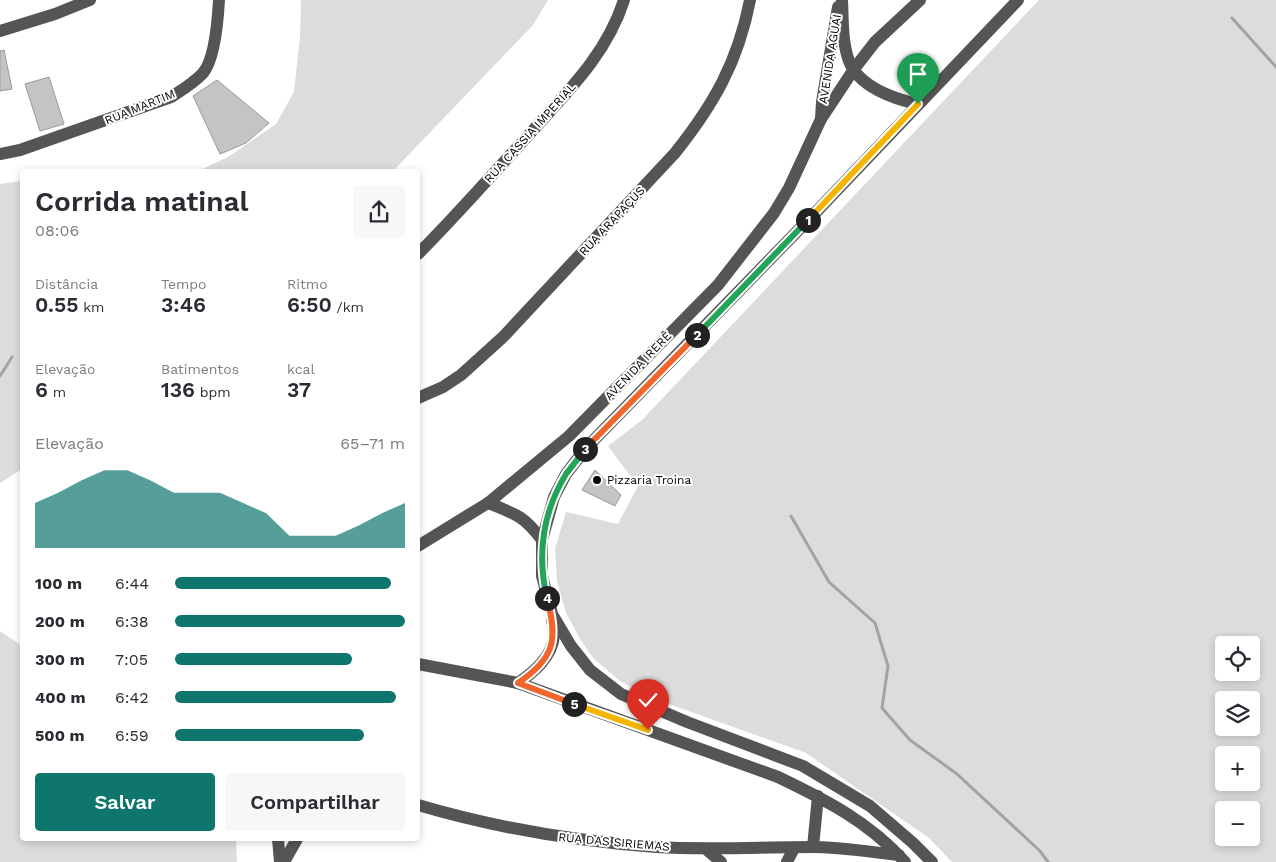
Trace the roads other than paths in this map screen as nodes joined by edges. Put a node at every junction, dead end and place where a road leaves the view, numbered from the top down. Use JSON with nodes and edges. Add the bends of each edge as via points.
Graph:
{"nodes":[{"id":1,"x":90,"y":0,"type":"edge"},
{"id":2,"x":219,"y":0,"type":"edge"},
{"id":3,"x":624,"y":0,"type":"edge"},
{"id":4,"x":750,"y":0,"type":"edge"},
{"id":5,"x":841,"y":0,"type":"edge"},
{"id":6,"x":920,"y":0,"type":"edge"},
{"id":7,"x":1018,"y":0,"type":"edge"},
{"id":8,"x":0,"y":31,"type":"edge"},
{"id":9,"x":854,"y":70,"type":"junction"},
{"id":10,"x":918,"y":104,"type":"junction"},
{"id":11,"x":821,"y":119,"type":"junction"},
{"id":12,"x":0,"y":154,"type":"edge"},
{"id":13,"x":420,"y":252,"type":"edge"},
{"id":14,"x":420,"y":397,"type":"edge"},
{"id":15,"x":488,"y":503,"type":"junction"},
{"id":16,"x":542,"y":540,"type":"junction"},
{"id":17,"x":420,"y":545,"type":"edge"},
{"id":18,"x":552,"y":614,"type":"junction"},
{"id":19,"x":420,"y":664,"type":"edge"},
{"id":20,"x":518,"y":683,"type":"junction"},
{"id":21,"x":818,"y":796,"type":"junction"},
{"id":22,"x":420,"y":806,"type":"edge"},
{"id":23,"x":278,"y":841,"type":"edge"},
{"id":24,"x":296,"y":841,"type":"edge"},
{"id":25,"x":813,"y":847,"type":"junction"},
{"id":26,"x":794,"y":848,"type":"junction"},
{"id":27,"x":706,"y":849,"type":"junction"},
{"id":28,"x":902,"y":859,"type":"edge"},
{"id":29,"x":280,"y":862,"type":"edge"},
{"id":30,"x":284,"y":862,"type":"edge"},
{"id":31,"x":721,"y":862,"type":"edge"},
{"id":32,"x":787,"y":862,"type":"edge"},
{"id":33,"x":932,"y":862,"type":"edge"}],
"edges":[{"from":1,"to":8,"type":"street"},
{"from":2,"to":12,"type":"street","name":"RUA MARTIM","via":[[210,56],[204,72],[193,82],[171,97],[29,148]]},
{"from":3,"to":13,"type":"street","name":"RUA CASSIA IMPERIAL","via":[[611,34],[581,77]]},
{"from":4,"to":14,"type":"street","name":"RUA ARAPAÇUS","via":[[736,51],[719,91],[675,153],[503,337],[461,375]]},
{"from":5,"to":9,"type":"street","name":"AVENIDA AGUAI","via":[[845,47]]},
{"from":5,"to":11,"type":"street","name":"AVENIDA AGUAI"},
{"from":6,"to":9,"type":"street","via":[[875,42]]},
{"from":7,"to":10,"type":"street","name":"AVENIDA IRERÊ"},
{"from":9,"to":10,"type":"street","via":[[881,92]]},
{"from":9,"to":11,"type":"street"},
{"from":10,"to":16,"type":"street","name":"AVENIDA IRERÊ","via":[[587,447],[566,474],[554,498]]},
{"from":11,"to":15,"type":"street","name":"AVENIDA IRERÊ","via":[[774,213],[718,285],[569,436]]},
{"from":15,"to":16,"type":"street","via":[[523,518]]},
{"from":15,"to":17,"type":"street","name":"AVENIDA IRERÊ"},
{"from":16,"to":18,"type":"street","name":"AVENIDA IRERÊ","via":[[542,576]]},
{"from":18,"to":20,"type":"street","via":[[554,636],[550,650],[542,663]]},
{"from":18,"to":33,"type":"street","via":[[590,670],[621,694],[803,766],[870,806]]},
{"from":19,"to":20,"type":"street"},
{"from":20,"to":21,"type":"street","via":[[778,777]]},
{"from":21,"to":25,"type":"street"},
{"from":21,"to":28,"type":"street","via":[[876,833]]},
{"from":22,"to":27,"type":"street","name":"RUA DAS SIRIEMAS","via":[[537,834]]},
{"from":23,"to":29,"type":"street"},
{"from":24,"to":30,"type":"street"},
{"from":25,"to":26,"type":"street","name":"RUA DAS SIRIEMAS"},
{"from":25,"to":28,"type":"street","name":"RUA DAS SIRIEMAS"},
{"from":26,"to":27,"type":"street","name":"RUA DAS SIRIEMAS"},
{"from":26,"to":32,"type":"street"},
{"from":27,"to":31,"type":"street"}]}
